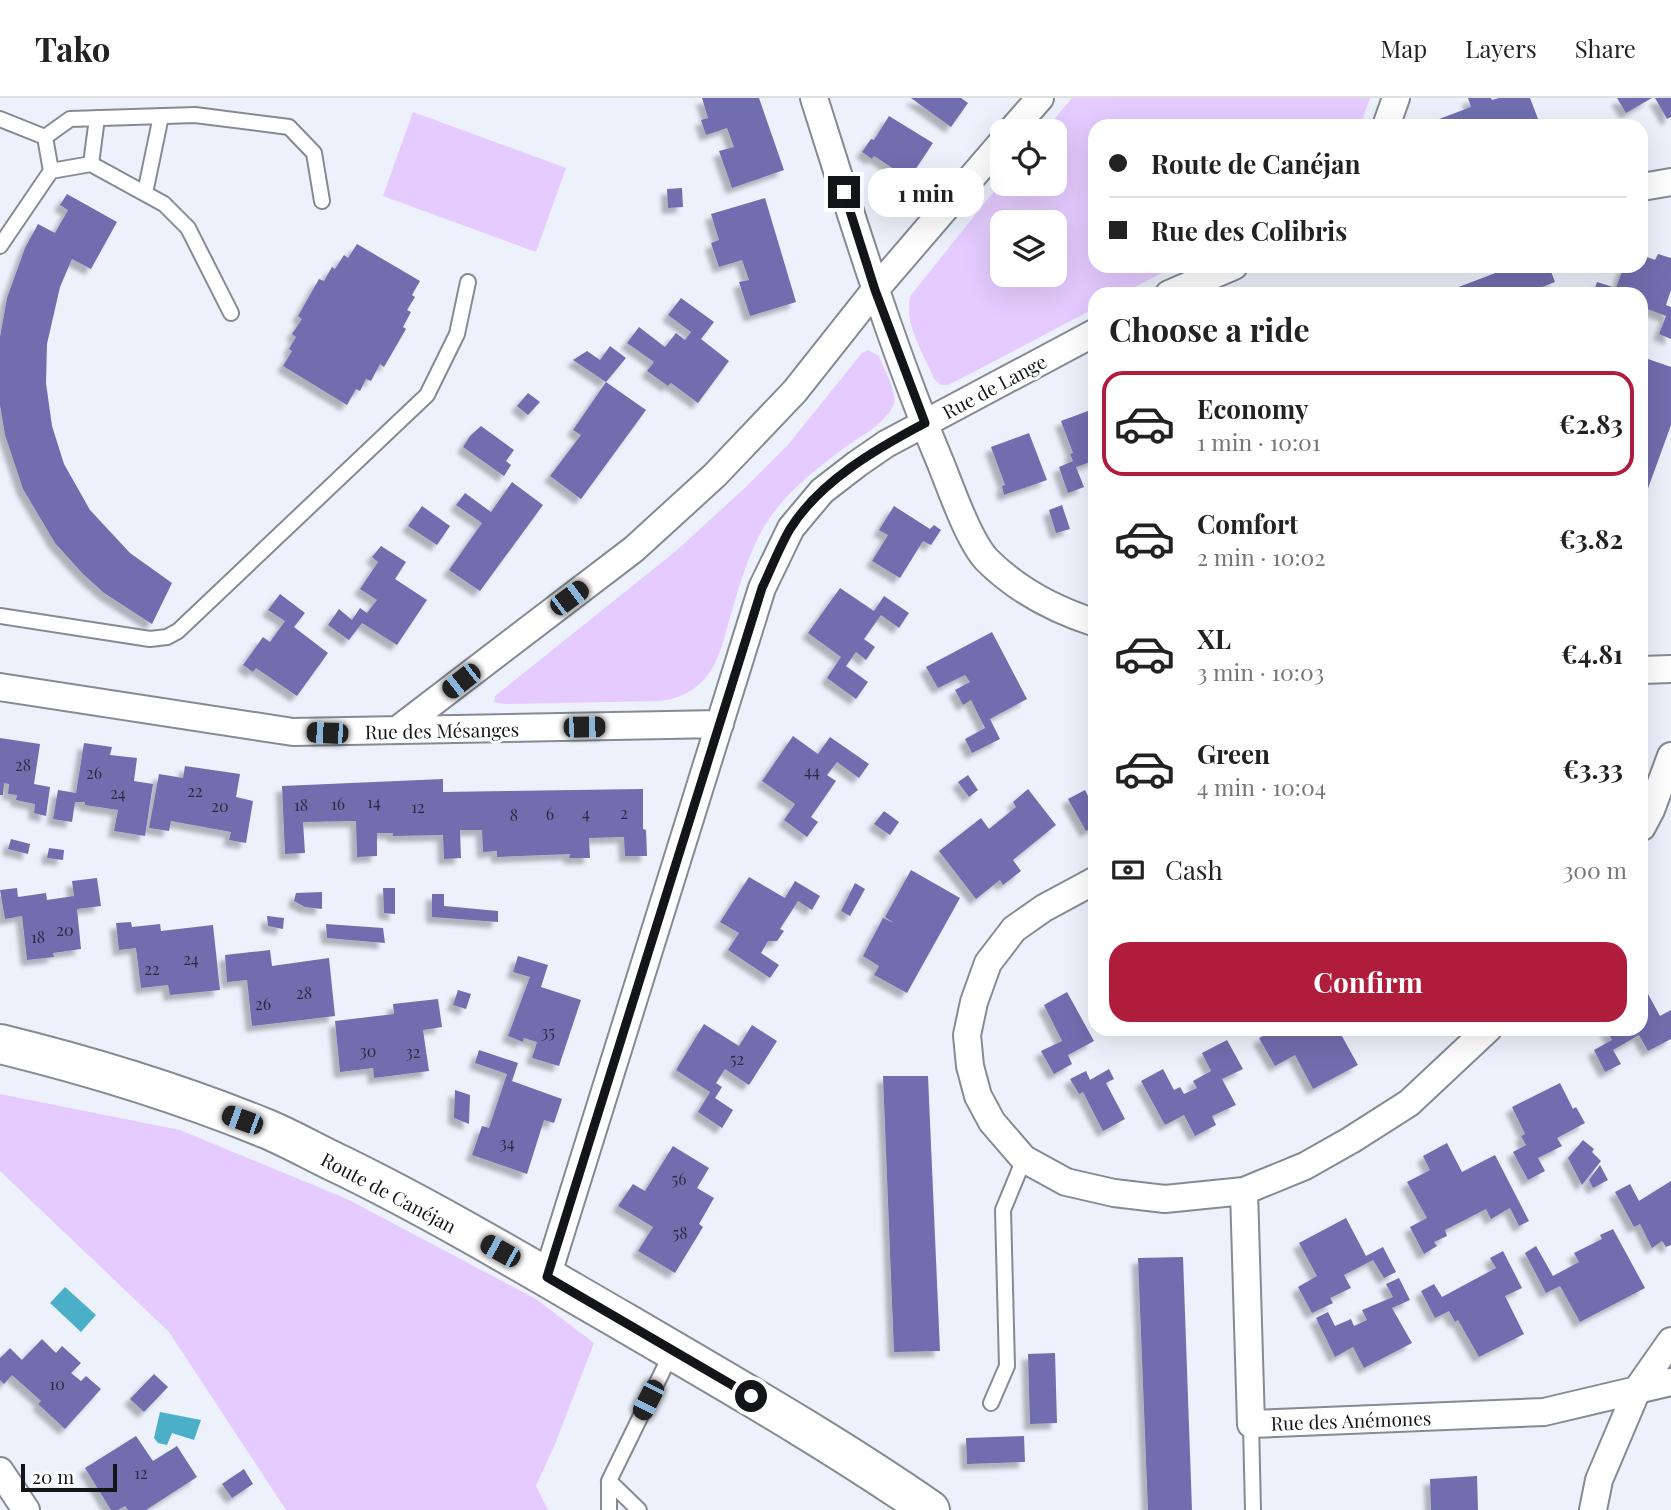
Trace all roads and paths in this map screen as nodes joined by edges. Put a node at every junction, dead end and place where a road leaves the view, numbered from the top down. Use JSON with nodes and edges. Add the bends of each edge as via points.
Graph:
{"nodes":[{"id":1,"x":814,"y":98,"type":"edge"},
{"id":2,"x":1040,"y":98,"type":"edge"},
{"id":3,"x":1396,"y":98,"type":"edge"},
{"id":4,"x":161,"y":116,"type":"junction"},
{"id":5,"x":97,"y":118,"type":"junction"},
{"id":6,"x":0,"y":119,"type":"edge"},
{"id":7,"x":1022,"y":119,"type":"edge"},
{"id":8,"x":1388,"y":119,"type":"edge"},
{"id":9,"x":45,"y":137,"type":"junction"},
{"id":10,"x":990,"y":156,"type":"edge"},
{"id":11,"x":91,"y":164,"type":"junction"},
{"id":12,"x":51,"y":171,"type":"junction"},
{"id":13,"x":1671,"y":182,"type":"edge"},
{"id":14,"x":1648,"y":186,"type":"edge"},
{"id":15,"x":145,"y":193,"type":"junction"},
{"id":16,"x":322,"y":201,"type":"dead end"},
{"id":17,"x":0,"y":246,"type":"edge"},
{"id":18,"x":1218,"y":273,"type":"edge"},
{"id":19,"x":468,"y":282,"type":"dead end"},
{"id":20,"x":1185,"y":287,"type":"edge"},
{"id":21,"x":875,"y":290,"type":"junction"},
{"id":22,"x":231,"y":313,"type":"dead end"},
{"id":23,"x":1088,"y":336,"type":"edge"},
{"id":24,"x":925,"y":423,"type":"junction"},
{"id":25,"x":0,"y":617,"type":"edge"},
{"id":26,"x":1088,"y":620,"type":"edge"},
{"id":27,"x":1671,"y":669,"type":"edge"},
{"id":28,"x":1648,"y":670,"type":"edge"},
{"id":29,"x":0,"y":687,"type":"edge"},
{"id":30,"x":720,"y":724,"type":"junction"},
{"id":31,"x":397,"y":730,"type":"junction"},
{"id":32,"x":1671,"y":756,"type":"edge"},
{"id":33,"x":1648,"y":816,"type":"edge"},
{"id":34,"x":1088,"y":884,"type":"edge"},
{"id":35,"x":1481,"y":1036,"type":"edge"},
{"id":36,"x":0,"y":1044,"type":"edge"},
{"id":37,"x":1024,"y":1159,"type":"junction"},
{"id":38,"x":1244,"y":1191,"type":"junction"},
{"id":39,"x":547,"y":1277,"type":"junction"},
{"id":40,"x":1671,"y":1341,"type":"edge"},
{"id":41,"x":673,"y":1351,"type":"junction"},
{"id":42,"x":1671,"y":1382,"type":"edge"},
{"id":43,"x":1638,"y":1388,"type":"junction"},
{"id":44,"x":991,"y":1403,"type":"dead end"},
{"id":45,"x":1251,"y":1424,"type":"junction"},
{"id":46,"x":0,"y":1471,"type":"edge"},
{"id":47,"x":609,"y":1481,"type":"junction"},
{"id":48,"x":26,"y":1510,"type":"edge"},
{"id":49,"x":608,"y":1510,"type":"edge"},
{"id":50,"x":639,"y":1510,"type":"edge"},
{"id":51,"x":930,"y":1510,"type":"edge"},
{"id":52,"x":1253,"y":1510,"type":"edge"},
{"id":53,"x":1593,"y":1510,"type":"edge"}],
"edges":[{"from":1,"to":21,"type":"street"},
{"from":2,"to":7,"type":"street"},
{"from":3,"to":8,"type":"street"},
{"from":4,"to":5,"type":"lane"},
{"from":4,"to":15,"type":"lane"},
{"from":4,"to":16,"type":"lane","via":[[289,127],[314,153]]},
{"from":5,"to":9,"type":"lane","via":[[70,119]]},
{"from":5,"to":11,"type":"lane"},
{"from":6,"to":9,"type":"lane"},
{"from":9,"to":12,"type":"lane"},
{"from":10,"to":21,"type":"street"},
{"from":11,"to":12,"type":"lane"},
{"from":11,"to":15,"type":"lane"},
{"from":12,"to":17,"type":"lane"},
{"from":13,"to":14,"type":"street"},
{"from":15,"to":22,"type":"lane","via":[[188,228]]},
{"from":18,"to":20,"type":"street"},
{"from":19,"to":25,"type":"lane","via":[[457,334],[427,395],[178,631],[150,639]]},
{"from":21,"to":24,"type":"street"},
{"from":21,"to":31,"type":"street","via":[[795,391],[715,475],[634,549]]},
{"from":23,"to":24,"type":"street","name":"Rue de Lange"},
{"from":24,"to":26,"type":"street","via":[[962,517],[985,558],[1019,587],[1064,613]]},
{"from":24,"to":30,"type":"street","name":"Rue de Lange","via":[[886,444],[822,491],[791,528],[762,588]]},
{"from":27,"to":28,"type":"street"},
{"from":29,"to":31,"type":"street","name":"Rue des Mésanges","via":[[293,732]]},
{"from":30,"to":31,"type":"street","name":"Rue des Mésanges"},
{"from":30,"to":39,"type":"street","name":"Rue de Lange"},
{"from":32,"to":33,"type":"street"},
{"from":34,"to":37,"type":"street","via":[[1014,929],[988,963],[974,1002],[967,1035],[978,1096],[992,1122]]},
{"from":35,"to":38,"type":"street","via":[[1409,1103],[1305,1166]]},
{"from":36,"to":39,"type":"street","name":"Route de Canéjan","via":[[163,1091],[268,1129],[384,1186]]},
{"from":37,"to":38,"type":"street","via":[[1066,1182],[1114,1193],[1165,1199]]},
{"from":37,"to":44,"type":"lane","via":[[1003,1210],[1007,1366]]},
{"from":38,"to":45,"type":"street","name":"Rue des Anémones"},
{"from":39,"to":41,"type":"street","name":"Route de Canéjan"},
{"from":40,"to":43,"type":"street"},
{"from":41,"to":47,"type":"lane"},
{"from":41,"to":51,"type":"street","name":"Route de Canéjan"},
{"from":42,"to":43,"type":"street","name":"Rue des Anémones"},
{"from":43,"to":45,"type":"street","name":"Rue des Anémones","via":[[1544,1412]]},
{"from":43,"to":53,"type":"street","via":[[1599,1480]]},
{"from":45,"to":52,"type":"lane"},
{"from":46,"to":48,"type":"street"},
{"from":47,"to":49,"type":"lane"},
{"from":47,"to":50,"type":"lane"}]}
